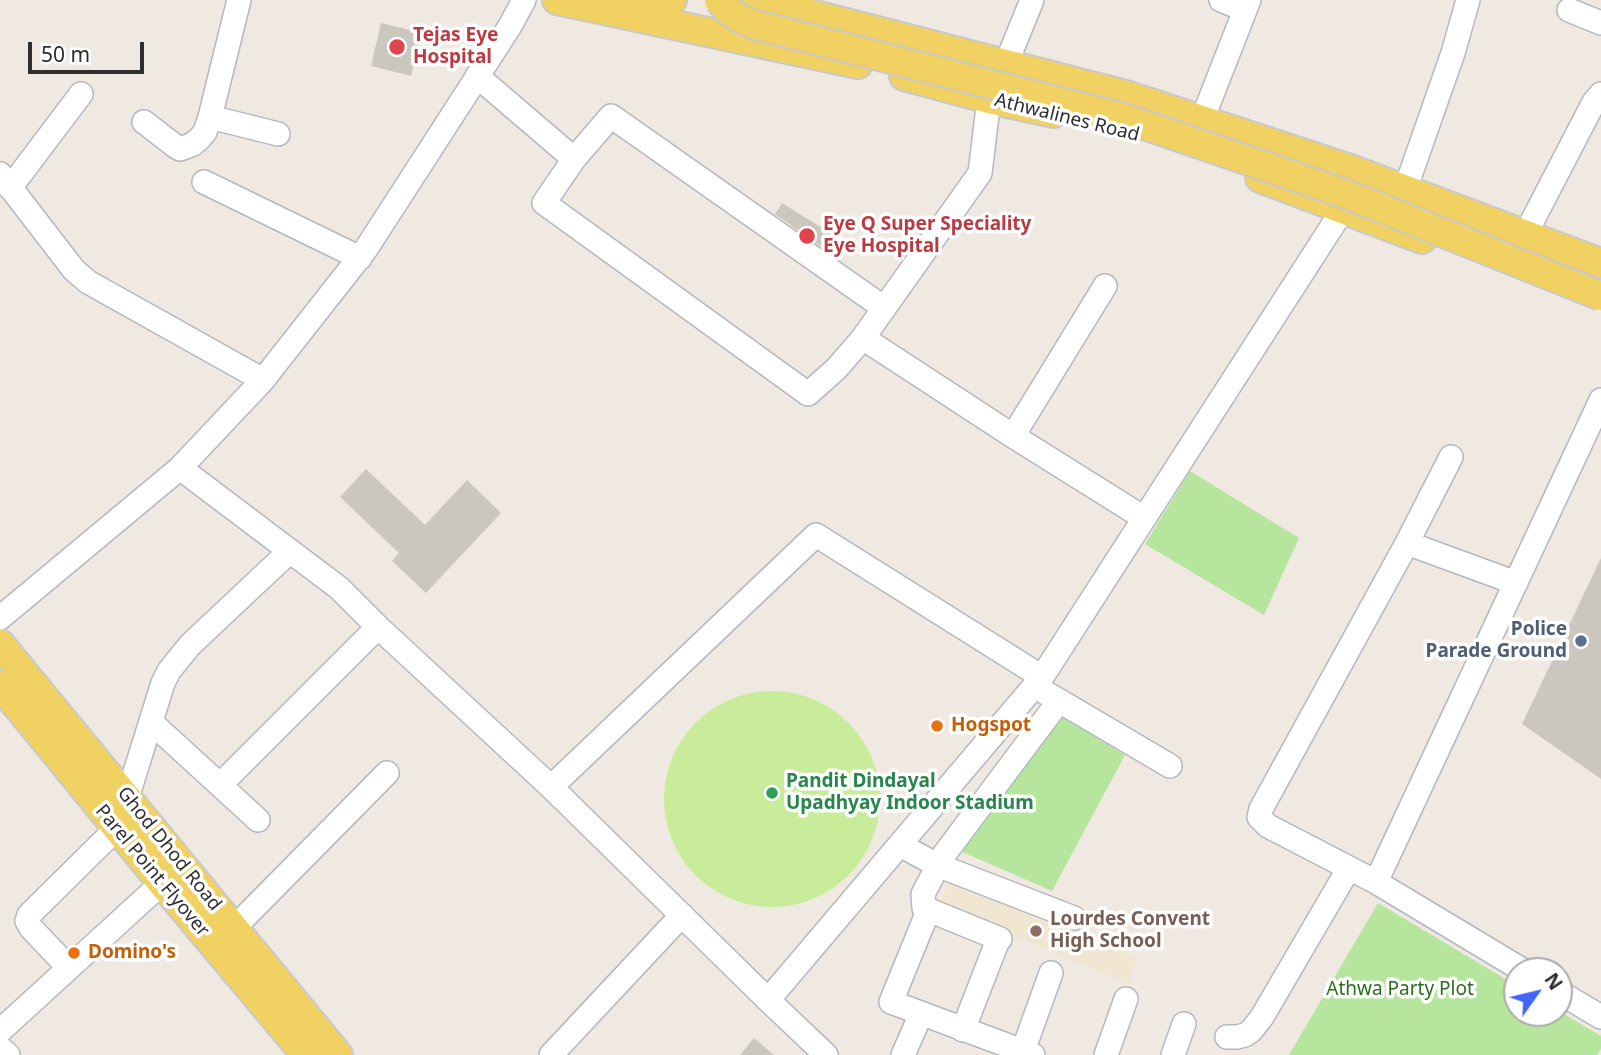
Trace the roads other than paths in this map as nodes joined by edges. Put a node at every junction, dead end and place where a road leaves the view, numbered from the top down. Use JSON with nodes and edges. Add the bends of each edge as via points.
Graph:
{"nodes":[{"id":1,"x":239,"y":0,"type":"edge"},
{"id":2,"x":524,"y":0,"type":"edge"},
{"id":3,"x":557,"y":0,"type":"edge"},
{"id":4,"x":634,"y":0,"type":"edge"},
{"id":5,"x":673,"y":0,"type":"edge"},
{"id":6,"x":719,"y":0,"type":"edge"},
{"id":7,"x":757,"y":0,"type":"edge"},
{"id":8,"x":1032,"y":0,"type":"edge"},
{"id":9,"x":1221,"y":0,"type":"edge"},
{"id":10,"x":1468,"y":0,"type":"edge"},
{"id":11,"x":787,"y":4,"type":"edge"},
{"id":12,"x":1247,"y":5,"type":"edge"},
{"id":13,"x":1569,"y":10,"type":"dead end"},
{"id":14,"x":1601,"y":23,"type":"edge"},
{"id":15,"x":922,"y":43,"type":"junction"},
{"id":16,"x":1006,"y":64,"type":"junction"},
{"id":17,"x":477,"y":76,"type":"junction"},
{"id":18,"x":913,"y":78,"type":"junction"},
{"id":19,"x":81,"y":94,"type":"dead end"},
{"id":20,"x":1601,"y":94,"type":"edge"},
{"id":21,"x":989,"y":99,"type":"junction"},
{"id":22,"x":210,"y":117,"type":"junction"},
{"id":23,"x":1202,"y":120,"type":"junction"},
{"id":24,"x":144,"y":122,"type":"dead end"},
{"id":25,"x":278,"y":134,"type":"dead end"},
{"id":26,"x":574,"y":159,"type":"junction"},
{"id":27,"x":1366,"y":176,"type":"junction"},
{"id":28,"x":3,"y":178,"type":"edge"},
{"id":29,"x":204,"y":182,"type":"dead end"},
{"id":30,"x":1405,"y":190,"type":"junction"},
{"id":31,"x":1343,"y":209,"type":"junction"},
{"id":32,"x":1525,"y":235,"type":"junction"},
{"id":33,"x":360,"y":258,"type":"junction"},
{"id":34,"x":1601,"y":263,"type":"edge"},
{"id":35,"x":1105,"y":286,"type":"dead end"},
{"id":36,"x":1601,"y":296,"type":"edge"},
{"id":37,"x":1601,"y":307,"type":"edge"},
{"id":38,"x":884,"y":308,"type":"junction"},
{"id":39,"x":863,"y":338,"type":"junction"},
{"id":40,"x":263,"y":380,"type":"junction"},
{"id":41,"x":1601,"y":400,"type":"edge"},
{"id":42,"x":1013,"y":436,"type":"junction"},
{"id":43,"x":1451,"y":457,"type":"dead end"},
{"id":44,"x":180,"y":468,"type":"junction"},
{"id":45,"x":1144,"y":518,"type":"junction"},
{"id":46,"x":1407,"y":543,"type":"junction"},
{"id":47,"x":290,"y":551,"type":"junction"},
{"id":48,"x":1516,"y":583,"type":"junction"},
{"id":49,"x":0,"y":618,"type":"edge"},
{"id":50,"x":379,"y":627,"type":"junction"},
{"id":51,"x":0,"y":644,"type":"edge"},
{"id":52,"x":1038,"y":681,"type":"junction"},
{"id":53,"x":2,"y":691,"type":"edge"},
{"id":54,"x":1059,"y":701,"type":"junction"},
{"id":55,"x":151,"y":722,"type":"junction"},
{"id":56,"x":1170,"y":766,"type":"dead end"},
{"id":57,"x":387,"y":773,"type":"dead end"},
{"id":58,"x":220,"y":785,"type":"junction"},
{"id":59,"x":551,"y":787,"type":"junction"},
{"id":60,"x":127,"y":798,"type":"junction"},
{"id":61,"x":258,"y":820,"type":"dead end"},
{"id":62,"x":117,"y":828,"type":"junction"},
{"id":63,"x":900,"y":845,"type":"junction"},
{"id":64,"x":937,"y":865,"type":"junction"},
{"id":65,"x":1349,"y":868,"type":"junction"},
{"id":66,"x":1376,"y":882,"type":"junction"},
{"id":67,"x":162,"y":883,"type":"junction"},
{"id":68,"x":682,"y":915,"type":"junction"},
{"id":69,"x":926,"y":916,"type":"dead end"},
{"id":70,"x":1074,"y":918,"type":"dead end"},
{"id":71,"x":234,"y":928,"type":"junction"},
{"id":72,"x":1503,"y":958,"type":"edge"},
{"id":73,"x":69,"y":968,"type":"junction"},
{"id":74,"x":1051,"y":973,"type":"dead end"},
{"id":75,"x":1126,"y":999,"type":"dead end"},
{"id":76,"x":768,"y":1000,"type":"junction"},
{"id":77,"x":1573,"y":1000,"type":"edge"},
{"id":78,"x":921,"y":1014,"type":"junction"},
{"id":79,"x":1601,"y":1017,"type":"edge"},
{"id":80,"x":5,"y":1018,"type":"edge"},
{"id":81,"x":1184,"y":1024,"type":"dead end"},
{"id":82,"x":963,"y":1030,"type":"junction"},
{"id":83,"x":1227,"y":1037,"type":"dead end"},
{"id":84,"x":0,"y":1048,"type":"edge"},
{"id":85,"x":993,"y":1049,"type":"edge"},
{"id":86,"x":1028,"y":1053,"type":"edge"},
{"id":87,"x":8,"y":1055,"type":"edge"},
{"id":88,"x":306,"y":1055,"type":"edge"},
{"id":89,"x":338,"y":1055,"type":"edge"},
{"id":90,"x":551,"y":1055,"type":"edge"},
{"id":91,"x":826,"y":1055,"type":"edge"},
{"id":92,"x":903,"y":1055,"type":"edge"},
{"id":93,"x":1106,"y":1055,"type":"edge"},
{"id":94,"x":1173,"y":1055,"type":"edge"}],
"edges":[{"from":1,"to":22,"type":"street"},
{"from":2,"to":17,"type":"street"},
{"from":3,"to":18,"type":"main road","name":"Athwalines Road"},
{"from":4,"to":5,"type":"main road"},
{"from":6,"to":36,"type":"main road","bridge":true,"via":[[741,19],[757,25],[1121,117],[1346,194]]},
{"from":7,"to":11,"type":"main road","name":"Athwalines Road"},
{"from":8,"to":16,"type":"street"},
{"from":9,"to":12,"type":"street"},
{"from":10,"to":30,"type":"street"},
{"from":11,"to":15,"type":"main road","name":"Athwalines Road"},
{"from":12,"to":23,"type":"street"},
{"from":13,"to":14,"type":"street"},
{"from":15,"to":16,"type":"main road","name":"Athwalines Road"},
{"from":15,"to":18,"type":"main road"},
{"from":16,"to":23,"type":"main road","name":"Athwalines Road"},
{"from":17,"to":26,"type":"street"},
{"from":17,"to":33,"type":"street"},
{"from":18,"to":21,"type":"main road","name":"Athwalines Road"},
{"from":19,"to":28,"type":"street"},
{"from":20,"to":32,"type":"street"},
{"from":21,"to":31,"type":"main road","name":"Athwalines Road","via":[[1116,127]]},
{"from":21,"to":38,"type":"street","via":[[979,173]]},
{"from":22,"to":24,"type":"street","via":[[200,138],[180,149]]},
{"from":22,"to":25,"type":"street"},
{"from":23,"to":27,"type":"main road","name":"Athwalines Road"},
{"from":26,"to":38,"type":"street","via":[[611,116]]},
{"from":26,"to":39,"type":"street","via":[[544,203],[807,394]]},
{"from":27,"to":30,"type":"main road","name":"Athwalines Road"},
{"from":27,"to":31,"type":"street"},
{"from":28,"to":40,"type":"street","via":[[88,282]]},
{"from":29,"to":33,"type":"street"},
{"from":30,"to":32,"type":"main road","name":"Athwalines Road"},
{"from":31,"to":37,"type":"main road","name":"Athwalines Road"},
{"from":31,"to":45,"type":"street"},
{"from":32,"to":34,"type":"main road","name":"Athwalines Road"},
{"from":33,"to":40,"type":"street"},
{"from":35,"to":42,"type":"street"},
{"from":38,"to":39,"type":"street"},
{"from":39,"to":42,"type":"street"},
{"from":40,"to":44,"type":"street"},
{"from":41,"to":48,"type":"street"},
{"from":42,"to":45,"type":"street"},
{"from":43,"to":46,"type":"street"},
{"from":44,"to":47,"type":"street"},
{"from":44,"to":49,"type":"street"},
{"from":45,"to":52,"type":"street"},
{"from":46,"to":48,"type":"street"},
{"from":46,"to":65,"type":"street","via":[[1259,813],[1268,826]]},
{"from":47,"to":50,"type":"street","via":[[339,588]]},
{"from":47,"to":55,"type":"street","via":[[177,659],[163,683]]},
{"from":48,"to":66,"type":"street"},
{"from":50,"to":58,"type":"street"},
{"from":50,"to":59,"type":"street"},
{"from":51,"to":60,"type":"main road","name":"Ghod Dhod Road"},
{"from":52,"to":54,"type":"street"},
{"from":52,"to":59,"type":"street","via":[[816,535]]},
{"from":52,"to":63,"type":"street"},
{"from":53,"to":62,"type":"main road","name":"Parel Point Flyover"},
{"from":54,"to":56,"type":"street"},
{"from":54,"to":64,"type":"street"},
{"from":55,"to":58,"type":"street"},
{"from":55,"to":60,"type":"street"},
{"from":57,"to":71,"type":"street"},
{"from":58,"to":61,"type":"street"},
{"from":59,"to":68,"type":"street"},
{"from":60,"to":71,"type":"main road","name":"Ghod Dhod Road"},
{"from":62,"to":67,"type":"main road","name":"Parel Point Flyover"},
{"from":62,"to":73,"type":"street","via":[[29,915],[31,928]]},
{"from":63,"to":64,"type":"street"},
{"from":63,"to":76,"type":"street"},
{"from":64,"to":70,"type":"street"},
{"from":64,"to":82,"type":"street","via":[[923,894],[924,908],[998,942]]},
{"from":65,"to":66,"type":"street"},
{"from":65,"to":83,"type":"street","via":[[1262,1017],[1245,1035]]},
{"from":66,"to":72,"type":"street"},
{"from":67,"to":73,"type":"street"},
{"from":67,"to":88,"type":"main road","name":"Parel Point Flyover"},
{"from":68,"to":76,"type":"street"},
{"from":68,"to":90,"type":"street"},
{"from":69,"to":78,"type":"street","via":[[891,1002]]},
{"from":71,"to":89,"type":"main road","name":"Ghod Dhod Road"},
{"from":73,"to":80,"type":"street"},
{"from":74,"to":86,"type":"street"},
{"from":75,"to":93,"type":"street"},
{"from":76,"to":91,"type":"street"},
{"from":77,"to":79,"type":"street"},
{"from":78,"to":82,"type":"street"},
{"from":78,"to":92,"type":"street"},
{"from":81,"to":94,"type":"street"},
{"from":82,"to":85,"type":"street"},
{"from":84,"to":87,"type":"street"},
{"from":85,"to":86,"type":"street"}]}
